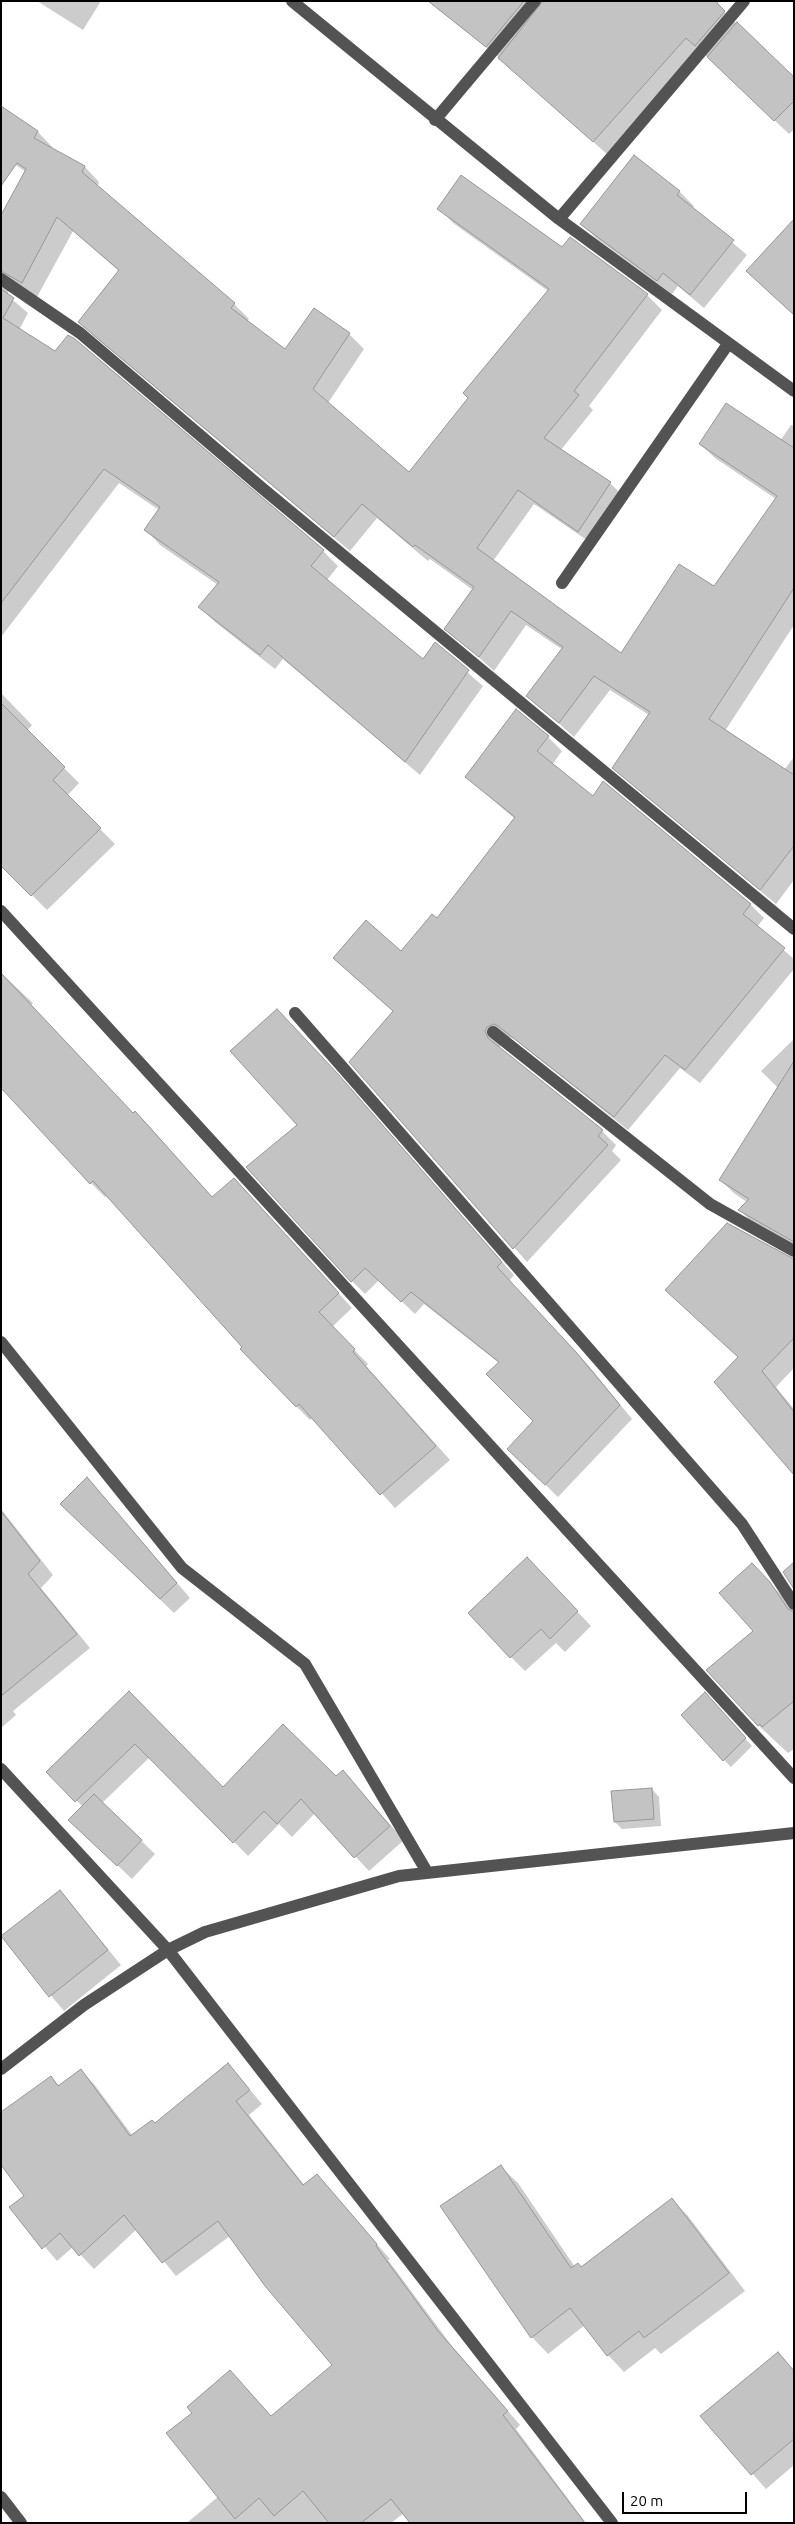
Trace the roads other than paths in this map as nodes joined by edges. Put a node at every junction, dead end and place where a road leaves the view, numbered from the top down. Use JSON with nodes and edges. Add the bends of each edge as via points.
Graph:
{"nodes":[{"id":1,"x":292,"y":1,"type":"edge"},
{"id":2,"x":536,"y":1,"type":"edge"},
{"id":3,"x":744,"y":1,"type":"edge"},
{"id":4,"x":435,"y":120,"type":"junction"},
{"id":5,"x":559,"y":219,"type":"junction"},
{"id":6,"x":1,"y":279,"type":"edge"},
{"id":7,"x":728,"y":344,"type":"junction"},
{"id":8,"x":794,"y":391,"type":"edge"},
{"id":9,"x":562,"y":583,"type":"dead end"},
{"id":10,"x":1,"y":911,"type":"edge"},
{"id":11,"x":794,"y":929,"type":"edge"},
{"id":12,"x":295,"y":1013,"type":"dead end"},
{"id":13,"x":493,"y":1032,"type":"dead end"},
{"id":14,"x":794,"y":1252,"type":"edge"},
{"id":15,"x":1,"y":1342,"type":"edge"},
{"id":16,"x":794,"y":1604,"type":"edge"},
{"id":17,"x":1,"y":1769,"type":"edge"},
{"id":18,"x":794,"y":1778,"type":"edge"},
{"id":19,"x":794,"y":1833,"type":"edge"},
{"id":20,"x":427,"y":1872,"type":"junction"},
{"id":21,"x":168,"y":1950,"type":"junction"},
{"id":22,"x":1,"y":2069,"type":"edge"},
{"id":23,"x":1,"y":2497,"type":"edge"},
{"id":24,"x":21,"y":2523,"type":"edge"},
{"id":25,"x":612,"y":2523,"type":"edge"}],
"edges":[{"from":1,"to":4,"type":"street"},
{"from":2,"to":4,"type":"street"},
{"from":3,"to":5,"type":"street"},
{"from":4,"to":5,"type":"street"},
{"from":5,"to":7,"type":"street"},
{"from":6,"to":11,"type":"street","via":[[80,333]]},
{"from":7,"to":8,"type":"street"},
{"from":7,"to":9,"type":"street"},
{"from":10,"to":18,"type":"street"},
{"from":12,"to":16,"type":"street","via":[[742,1524]]},
{"from":13,"to":14,"type":"street","via":[[710,1204]]},
{"from":15,"to":20,"type":"street","via":[[182,1568],[305,1664]]},
{"from":17,"to":21,"type":"street"},
{"from":19,"to":20,"type":"street"},
{"from":20,"to":21,"type":"street","via":[[398,1876],[205,1932]]},
{"from":21,"to":22,"type":"street","via":[[84,2005]]},
{"from":21,"to":25,"type":"street"},
{"from":23,"to":24,"type":"street"}]}
